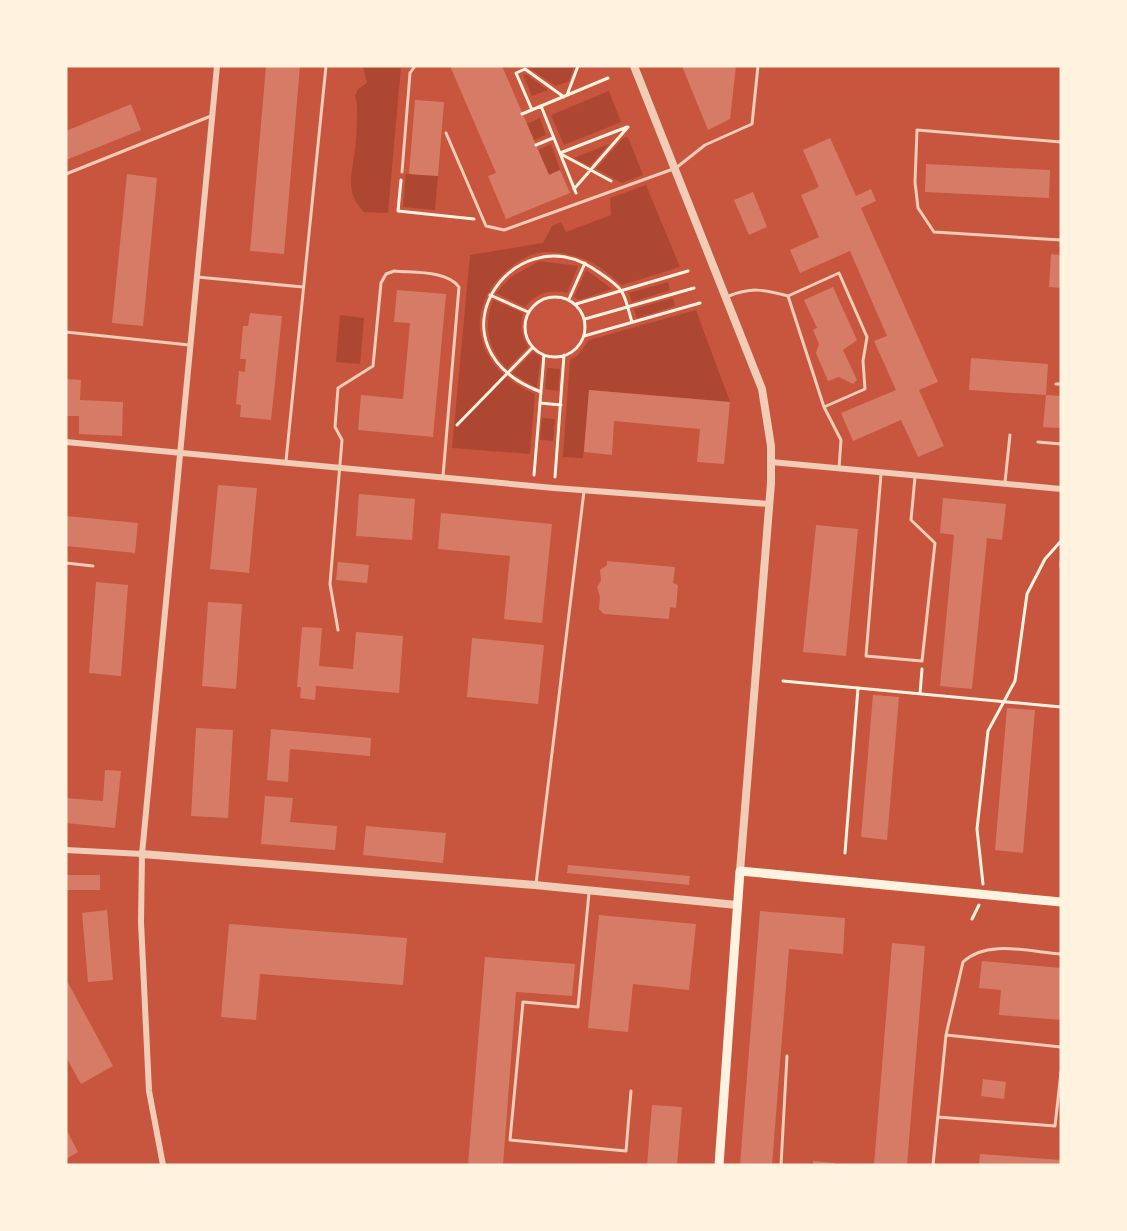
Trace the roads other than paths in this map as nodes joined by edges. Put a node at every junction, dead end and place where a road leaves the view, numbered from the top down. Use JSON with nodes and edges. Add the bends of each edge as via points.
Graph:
{"nodes":[{"id":1,"x":217,"y":66,"type":"edge"},
{"id":2,"x":326,"y":66,"type":"edge"},
{"id":3,"x":416,"y":66,"type":"edge"},
{"id":4,"x":634,"y":66,"type":"edge"},
{"id":5,"x":758,"y":66,"type":"edge"},
{"id":6,"x":213,"y":115,"type":"junction"},
{"id":7,"x":446,"y":132,"type":"dead end"},
{"id":8,"x":1061,"y":142,"type":"edge"},
{"id":9,"x":676,"y":168,"type":"junction"},
{"id":10,"x":402,"y":172,"type":"road end"},
{"id":11,"x":66,"y":174,"type":"edge"},
{"id":12,"x":1061,"y":240,"type":"edge"},
{"id":13,"x":197,"y":277,"type":"junction"},
{"id":14,"x":303,"y":287,"type":"junction"},
{"id":15,"x":789,"y":296,"type":"junction"},
{"id":16,"x":726,"y":297,"type":"junction"},
{"id":17,"x":66,"y":332,"type":"edge"},
{"id":18,"x":191,"y":345,"type":"junction"},
{"id":19,"x":1056,"y":384,"type":"dead end"},
{"id":20,"x":1061,"y":384,"type":"edge"},
{"id":21,"x":824,"y":407,"type":"junction"},
{"id":22,"x":1010,"y":435,"type":"dead end"},
{"id":23,"x":66,"y":442,"type":"edge"},
{"id":24,"x":1038,"y":442,"type":"dead end"},
{"id":25,"x":1061,"y":444,"type":"edge"},
{"id":26,"x":180,"y":452,"type":"junction"},
{"id":27,"x":286,"y":460,"type":"junction"},
{"id":28,"x":771,"y":462,"type":"junction"},
{"id":29,"x":340,"y":466,"type":"junction"},
{"id":30,"x":839,"y":468,"type":"junction"},
{"id":31,"x":881,"y":472,"type":"junction"},
{"id":32,"x":443,"y":476,"type":"junction"},
{"id":33,"x":915,"y":476,"type":"junction"},
{"id":34,"x":1005,"y":484,"type":"junction"},
{"id":35,"x":1061,"y":489,"type":"edge"},
{"id":36,"x":584,"y":490,"type":"junction"},
{"id":37,"x":769,"y":504,"type":"junction"},
{"id":38,"x":1061,"y":562,"type":"edge"},
{"id":39,"x":66,"y":563,"type":"edge"},
{"id":40,"x":93,"y":566,"type":"dead end"},
{"id":41,"x":1060,"y":567,"type":"edge"},
{"id":42,"x":338,"y":630,"type":"dead end"},
{"id":43,"x":66,"y":850,"type":"edge"},
{"id":44,"x":141,"y":854,"type":"junction"},
{"id":45,"x":740,"y":871,"type":"junction"},
{"id":46,"x":535,"y":885,"type":"junction"},
{"id":47,"x":589,"y":891,"type":"junction"},
{"id":48,"x":1061,"y":902,"type":"edge"},
{"id":49,"x":737,"y":905,"type":"junction"},
{"id":50,"x":1061,"y":954,"type":"edge"},
{"id":51,"x":946,"y":1035,"type":"junction"},
{"id":52,"x":1061,"y":1047,"type":"edge"},
{"id":53,"x":787,"y":1056,"type":"dead end"},
{"id":54,"x":1061,"y":1072,"type":"edge"},
{"id":55,"x":632,"y":1091,"type":"dead end"},
{"id":56,"x":938,"y":1117,"type":"junction"},
{"id":57,"x":163,"y":1165,"type":"edge"},
{"id":58,"x":719,"y":1165,"type":"edge"},
{"id":59,"x":781,"y":1165,"type":"edge"},
{"id":60,"x":933,"y":1165,"type":"edge"}],
"edges":[{"from":1,"to":6,"type":"street"},
{"from":2,"to":14,"type":"lane"},
{"from":3,"to":10,"type":"lane","via":[[410,73]]},
{"from":4,"to":9,"type":"street"},
{"from":5,"to":9,"type":"lane","via":[[752,124],[705,145]]},
{"from":6,"to":11,"type":"lane"},
{"from":6,"to":13,"type":"street"},
{"from":7,"to":9,"type":"lane","via":[[486,226],[504,230]]},
{"from":8,"to":12,"type":"lane","via":[[916,130],[915,182],[918,208],[934,232]]},
{"from":9,"to":16,"type":"street"},
{"from":13,"to":14,"type":"lane"},
{"from":13,"to":18,"type":"street"},
{"from":14,"to":27,"type":"lane"},
{"from":15,"to":16,"type":"lane","via":[[744,289]]},
{"from":15,"to":21,"type":"lane"},
{"from":15,"to":21,"type":"lane","via":[[839,273],[867,337],[863,361],[865,388]]},
{"from":16,"to":28,"type":"street","via":[[762,389]]},
{"from":17,"to":18,"type":"lane"},
{"from":18,"to":26,"type":"street"},
{"from":19,"to":20,"type":"lane"},
{"from":21,"to":30,"type":"lane","via":[[841,440]]},
{"from":22,"to":34,"type":"lane"},
{"from":23,"to":26,"type":"street"},
{"from":24,"to":25,"type":"lane"},
{"from":26,"to":27,"type":"street"},
{"from":26,"to":44,"type":"street"},
{"from":27,"to":29,"type":"street"},
{"from":28,"to":30,"type":"street"},
{"from":28,"to":37,"type":"street"},
{"from":29,"to":32,"type":"street"},
{"from":29,"to":32,"type":"lane","via":[[342,440],[335,427],[338,388],[373,366],[381,283],[386,274],[394,271],[446,277],[459,287]]},
{"from":29,"to":42,"type":"lane","via":[[330,584]]},
{"from":30,"to":31,"type":"street"},
{"from":31,"to":33,"type":"street"},
{"from":31,"to":33,"type":"lane","via":[[866,656],[922,661],[935,543],[911,520]]},
{"from":32,"to":36,"type":"street"},
{"from":33,"to":34,"type":"street"},
{"from":34,"to":35,"type":"street"},
{"from":36,"to":37,"type":"street"},
{"from":36,"to":46,"type":"lane"},
{"from":37,"to":45,"type":"street"},
{"from":38,"to":41,"type":"lane"},
{"from":39,"to":40,"type":"lane"},
{"from":43,"to":44,"type":"street"},
{"from":44,"to":46,"type":"street"},
{"from":44,"to":57,"type":"street","via":[[149,1091]]},
{"from":45,"to":48,"type":"main road"},
{"from":45,"to":49,"type":"main road"},
{"from":46,"to":47,"type":"street"},
{"from":47,"to":49,"type":"street"},
{"from":47,"to":55,"type":"lane","via":[[578,1007],[523,1002],[510,1140],[626,1151]]},
{"from":49,"to":58,"type":"main road"},
{"from":50,"to":51,"type":"lane","via":[[990,948],[971,954],[963,962]]},
{"from":51,"to":52,"type":"lane"},
{"from":51,"to":56,"type":"lane"},
{"from":53,"to":59,"type":"lane"},
{"from":54,"to":56,"type":"lane","via":[[1055,1126]]},
{"from":56,"to":60,"type":"lane"}]}
